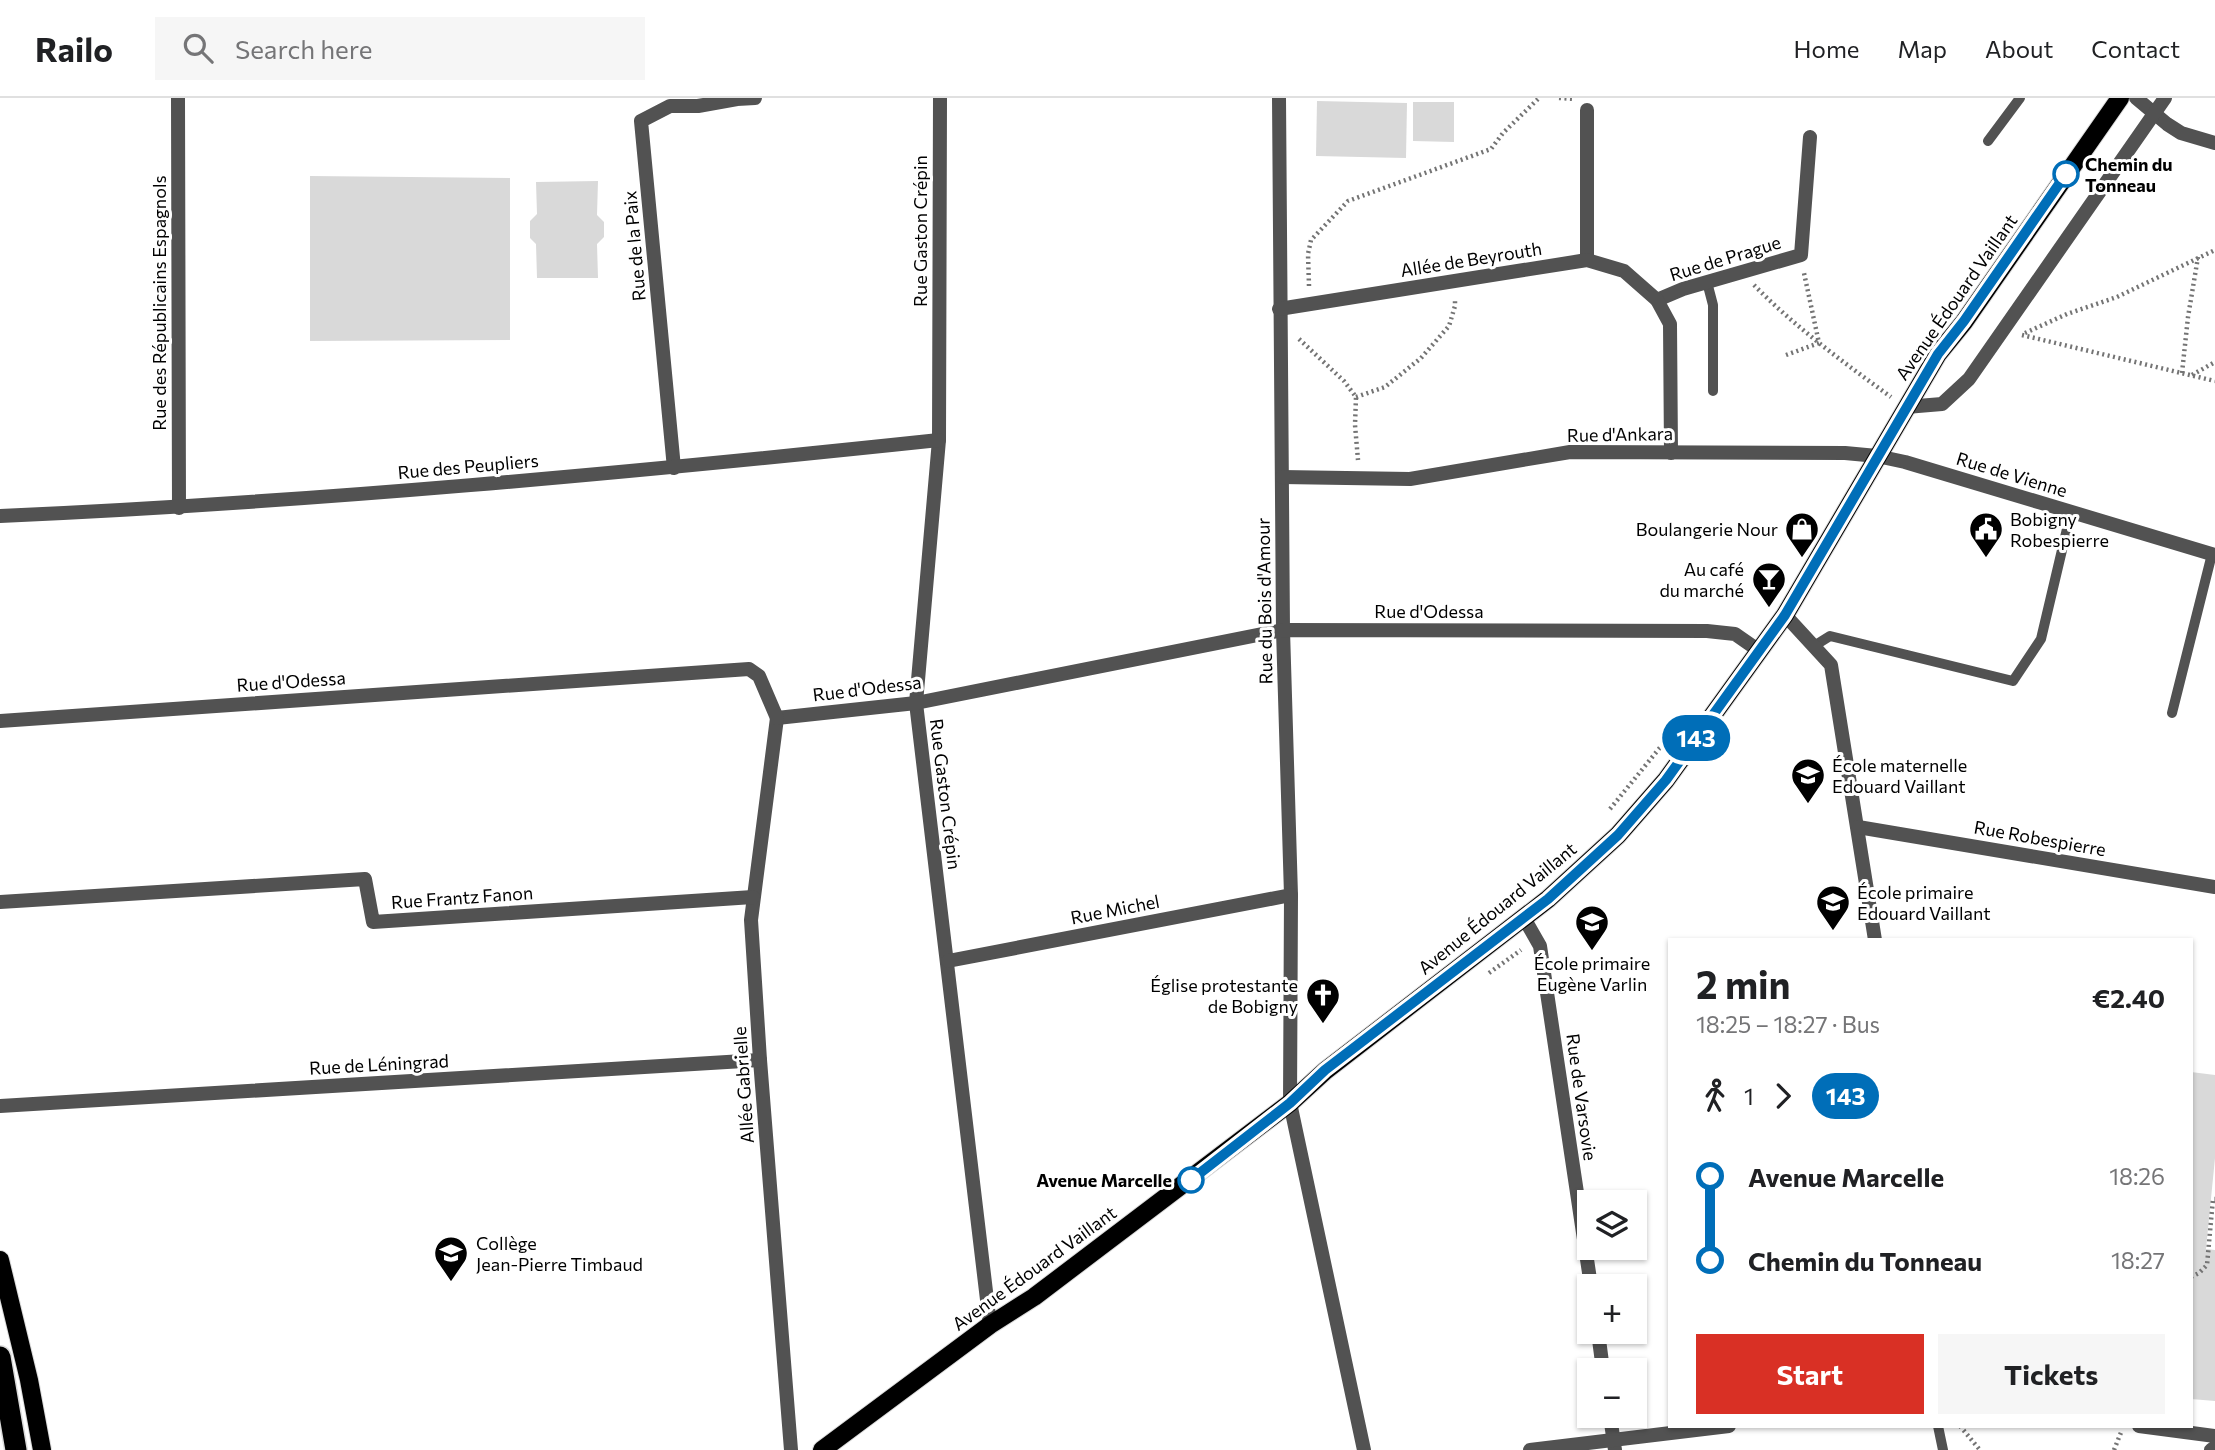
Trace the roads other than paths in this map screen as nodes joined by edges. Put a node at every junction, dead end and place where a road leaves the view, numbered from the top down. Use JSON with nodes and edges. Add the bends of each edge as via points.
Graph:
{"nodes":[{"id":1,"x":178,"y":98,"type":"edge"},
{"id":2,"x":737,"y":98,"type":"edge"},
{"id":3,"x":755,"y":98,"type":"edge"},
{"id":4,"x":940,"y":98,"type":"edge"},
{"id":5,"x":1279,"y":98,"type":"edge"},
{"id":6,"x":2020,"y":98,"type":"edge"},
{"id":7,"x":2120,"y":98,"type":"edge"},
{"id":8,"x":2136,"y":98,"type":"edge"},
{"id":9,"x":2165,"y":98,"type":"edge"},
{"id":10,"x":1587,"y":110,"type":"dead end"},
{"id":11,"x":2154,"y":113,"type":"junction"},
{"id":12,"x":1810,"y":138,"type":"dead end"},
{"id":13,"x":1988,"y":141,"type":"dead end"},
{"id":14,"x":2215,"y":143,"type":"edge"},
{"id":15,"x":1587,"y":260,"type":"junction"},
{"id":16,"x":1707,"y":282,"type":"junction"},
{"id":17,"x":1657,"y":300,"type":"junction"},
{"id":18,"x":1279,"y":309,"type":"junction"},
{"id":19,"x":1713,"y":391,"type":"dead end"},
{"id":20,"x":1906,"y":407,"type":"junction"},
{"id":21,"x":939,"y":440,"type":"junction"},
{"id":22,"x":1671,"y":453,"type":"junction"},
{"id":23,"x":1877,"y":456,"type":"junction"},
{"id":24,"x":674,"y":468,"type":"junction"},
{"id":25,"x":1282,"y":477,"type":"junction"},
{"id":26,"x":179,"y":508,"type":"junction"},
{"id":27,"x":2071,"y":512,"type":"junction"},
{"id":28,"x":0,"y":516,"type":"edge"},
{"id":29,"x":2214,"y":554,"type":"edge"},
{"id":30,"x":1785,"y":615,"type":"junction"},
{"id":31,"x":1283,"y":630,"type":"junction"},
{"id":32,"x":1814,"y":646,"type":"junction"},
{"id":33,"x":1758,"y":650,"type":"junction"},
{"id":34,"x":916,"y":703,"type":"junction"},
{"id":35,"x":2172,"y":713,"type":"dead end"},
{"id":36,"x":777,"y":718,"type":"junction"},
{"id":37,"x":0,"y":721,"type":"edge"},
{"id":38,"x":1858,"y":827,"type":"junction"},
{"id":39,"x":2215,"y":887,"type":"edge"},
{"id":40,"x":1290,"y":895,"type":"junction"},
{"id":41,"x":753,"y":897,"type":"junction"},
{"id":42,"x":0,"y":902,"type":"edge"},
{"id":43,"x":1524,"y":918,"type":"junction"},
{"id":44,"x":1875,"y":938,"type":"edge"},
{"id":45,"x":948,"y":961,"type":"junction"},
{"id":46,"x":760,"y":1060,"type":"junction"},
{"id":47,"x":1290,"y":1103,"type":"junction"},
{"id":48,"x":0,"y":1106,"type":"edge"},
{"id":49,"x":0,"y":1260,"type":"edge"},
{"id":50,"x":1589,"y":1274,"type":"edge"},
{"id":51,"x":990,"y":1325,"type":"junction"},
{"id":52,"x":0,"y":1357,"type":"edge"},
{"id":53,"x":1717,"y":1428,"type":"edge"},
{"id":54,"x":1938,"y":1428,"type":"edge"},
{"id":55,"x":2154,"y":1428,"type":"edge"},
{"id":56,"x":2215,"y":1436,"type":"edge"},
{"id":57,"x":1614,"y":1445,"type":"edge"},
{"id":58,"x":2215,"y":1447,"type":"edge"},
{"id":59,"x":16,"y":1450,"type":"edge"},
{"id":60,"x":42,"y":1450,"type":"edge"},
{"id":61,"x":791,"y":1450,"type":"edge"},
{"id":62,"x":822,"y":1450,"type":"edge"},
{"id":63,"x":1364,"y":1450,"type":"edge"},
{"id":64,"x":1530,"y":1450,"type":"edge"},
{"id":65,"x":1943,"y":1450,"type":"edge"},
{"id":66,"x":2211,"y":1450,"type":"edge"}],
"edges":[{"from":1,"to":26,"type":"street","name":"Rue des Républicains Espagnols"},
{"from":2,"to":3,"type":"street"},
{"from":2,"to":24,"type":"street","name":"Rue de la Paix","via":[[670,106],[641,121]]},
{"from":4,"to":21,"type":"street","name":"Rue Gaston Crépin"},
{"from":5,"to":18,"type":"street","name":"Rue du Bois d'Amour"},
{"from":6,"to":13,"type":"lane"},
{"from":7,"to":20,"type":"main road","name":"Avenue Édouard Vaillant","via":[[1938,354]]},
{"from":8,"to":11,"type":"street"},
{"from":9,"to":11,"type":"street"},
{"from":10,"to":15,"type":"street"},
{"from":11,"to":14,"type":"street","via":[[2181,132]]},
{"from":11,"to":20,"type":"street","via":[[1969,379],[1942,404]]},
{"from":12,"to":16,"type":"street","name":"Rue de Prague","via":[[1801,255]]},
{"from":15,"to":17,"type":"street","name":"Allée de Beyrouth","via":[[1624,271]]},
{"from":15,"to":18,"type":"street","name":"Allée de Beyrouth"},
{"from":16,"to":17,"type":"street","name":"Rue de Prague"},
{"from":16,"to":19,"type":"lane","via":[[1713,305]]},
{"from":17,"to":22,"type":"street","name":"Rue de Prague","via":[[1670,324]]},
{"from":18,"to":25,"type":"street","name":"Rue du Bois d'Amour"},
{"from":20,"to":23,"type":"main road","name":"Avenue Édouard Vaillant"},
{"from":21,"to":24,"type":"street","name":"Rue des Peupliers"},
{"from":21,"to":34,"type":"street","name":"Rue Gaston Crépin"},
{"from":22,"to":23,"type":"street","name":"Rue d'Ankara"},
{"from":22,"to":25,"type":"street","name":"Rue d'Ankara","via":[[1570,452],[1410,479]]},
{"from":23,"to":27,"type":"street","name":"Rue de Vienne"},
{"from":23,"to":30,"type":"main road","name":"Avenue Édouard Vaillant"},
{"from":24,"to":26,"type":"street","name":"Rue des Peupliers"},
{"from":25,"to":31,"type":"street","name":"Rue du Bois d'Amour"},
{"from":26,"to":28,"type":"street","name":"Rue des Peupliers"},
{"from":27,"to":29,"type":"street","name":"Rue de Vienne"},
{"from":27,"to":32,"type":"lane","via":[[2042,639],[2013,681],[1830,636]]},
{"from":29,"to":35,"type":"lane"},
{"from":30,"to":32,"type":"street"},
{"from":30,"to":33,"type":"main road","name":"Avenue Édouard Vaillant"},
{"from":31,"to":33,"type":"street","name":"Rue d'Odessa","via":[[1707,631],[1735,634]]},
{"from":31,"to":34,"type":"street","name":"Rue d'Odessa"},
{"from":31,"to":40,"type":"street","name":"Rue du Bois d'Amour"},
{"from":32,"to":38,"type":"street","via":[[1831,665]]},
{"from":33,"to":43,"type":"main road","name":"Avenue Édouard Vaillant","via":[[1666,780],[1618,835]]},
{"from":34,"to":36,"type":"street","name":"Rue d'Odessa"},
{"from":34,"to":45,"type":"street","name":"Rue Gaston Crépin"},
{"from":36,"to":37,"type":"street","name":"Rue d'Odessa","via":[[759,676],[750,669]]},
{"from":36,"to":41,"type":"street","name":"Allée Gabrielle"},
{"from":38,"to":39,"type":"street","name":"Rue Robespierre"},
{"from":38,"to":44,"type":"street"},
{"from":40,"to":45,"type":"street","name":"Rue Michel"},
{"from":40,"to":47,"type":"street","name":"Rue du Bois d'Amour"},
{"from":41,"to":42,"type":"street","name":"Rue Frantz Fanon","via":[[373,922],[365,879]]},
{"from":41,"to":46,"type":"street","name":"Allée Gabrielle"},
{"from":43,"to":47,"type":"main road","name":"Avenue Édouard Vaillant","via":[[1325,1070]]},
{"from":43,"to":50,"type":"street","name":"Rue de Varsovie","via":[[1540,946]]},
{"from":45,"to":51,"type":"street","name":"Rue Gaston Crépin"},
{"from":46,"to":48,"type":"street","name":"Rue de Léningrad"},
{"from":46,"to":61,"type":"street","name":"Allée Gabrielle"},
{"from":47,"to":51,"type":"main road","name":"Avenue Édouard Vaillant","via":[[1034,1297]]},
{"from":47,"to":63,"type":"street"},
{"from":49,"to":60,"type":"main road"},
{"from":51,"to":62,"type":"main road","name":"Avenue Édouard Vaillant"},
{"from":52,"to":59,"type":"highway"},
{"from":53,"to":57,"type":"street"},
{"from":54,"to":65,"type":"lane"},
{"from":55,"to":56,"type":"street"},
{"from":57,"to":64,"type":"street"},
{"from":58,"to":66,"type":"street"}]}
